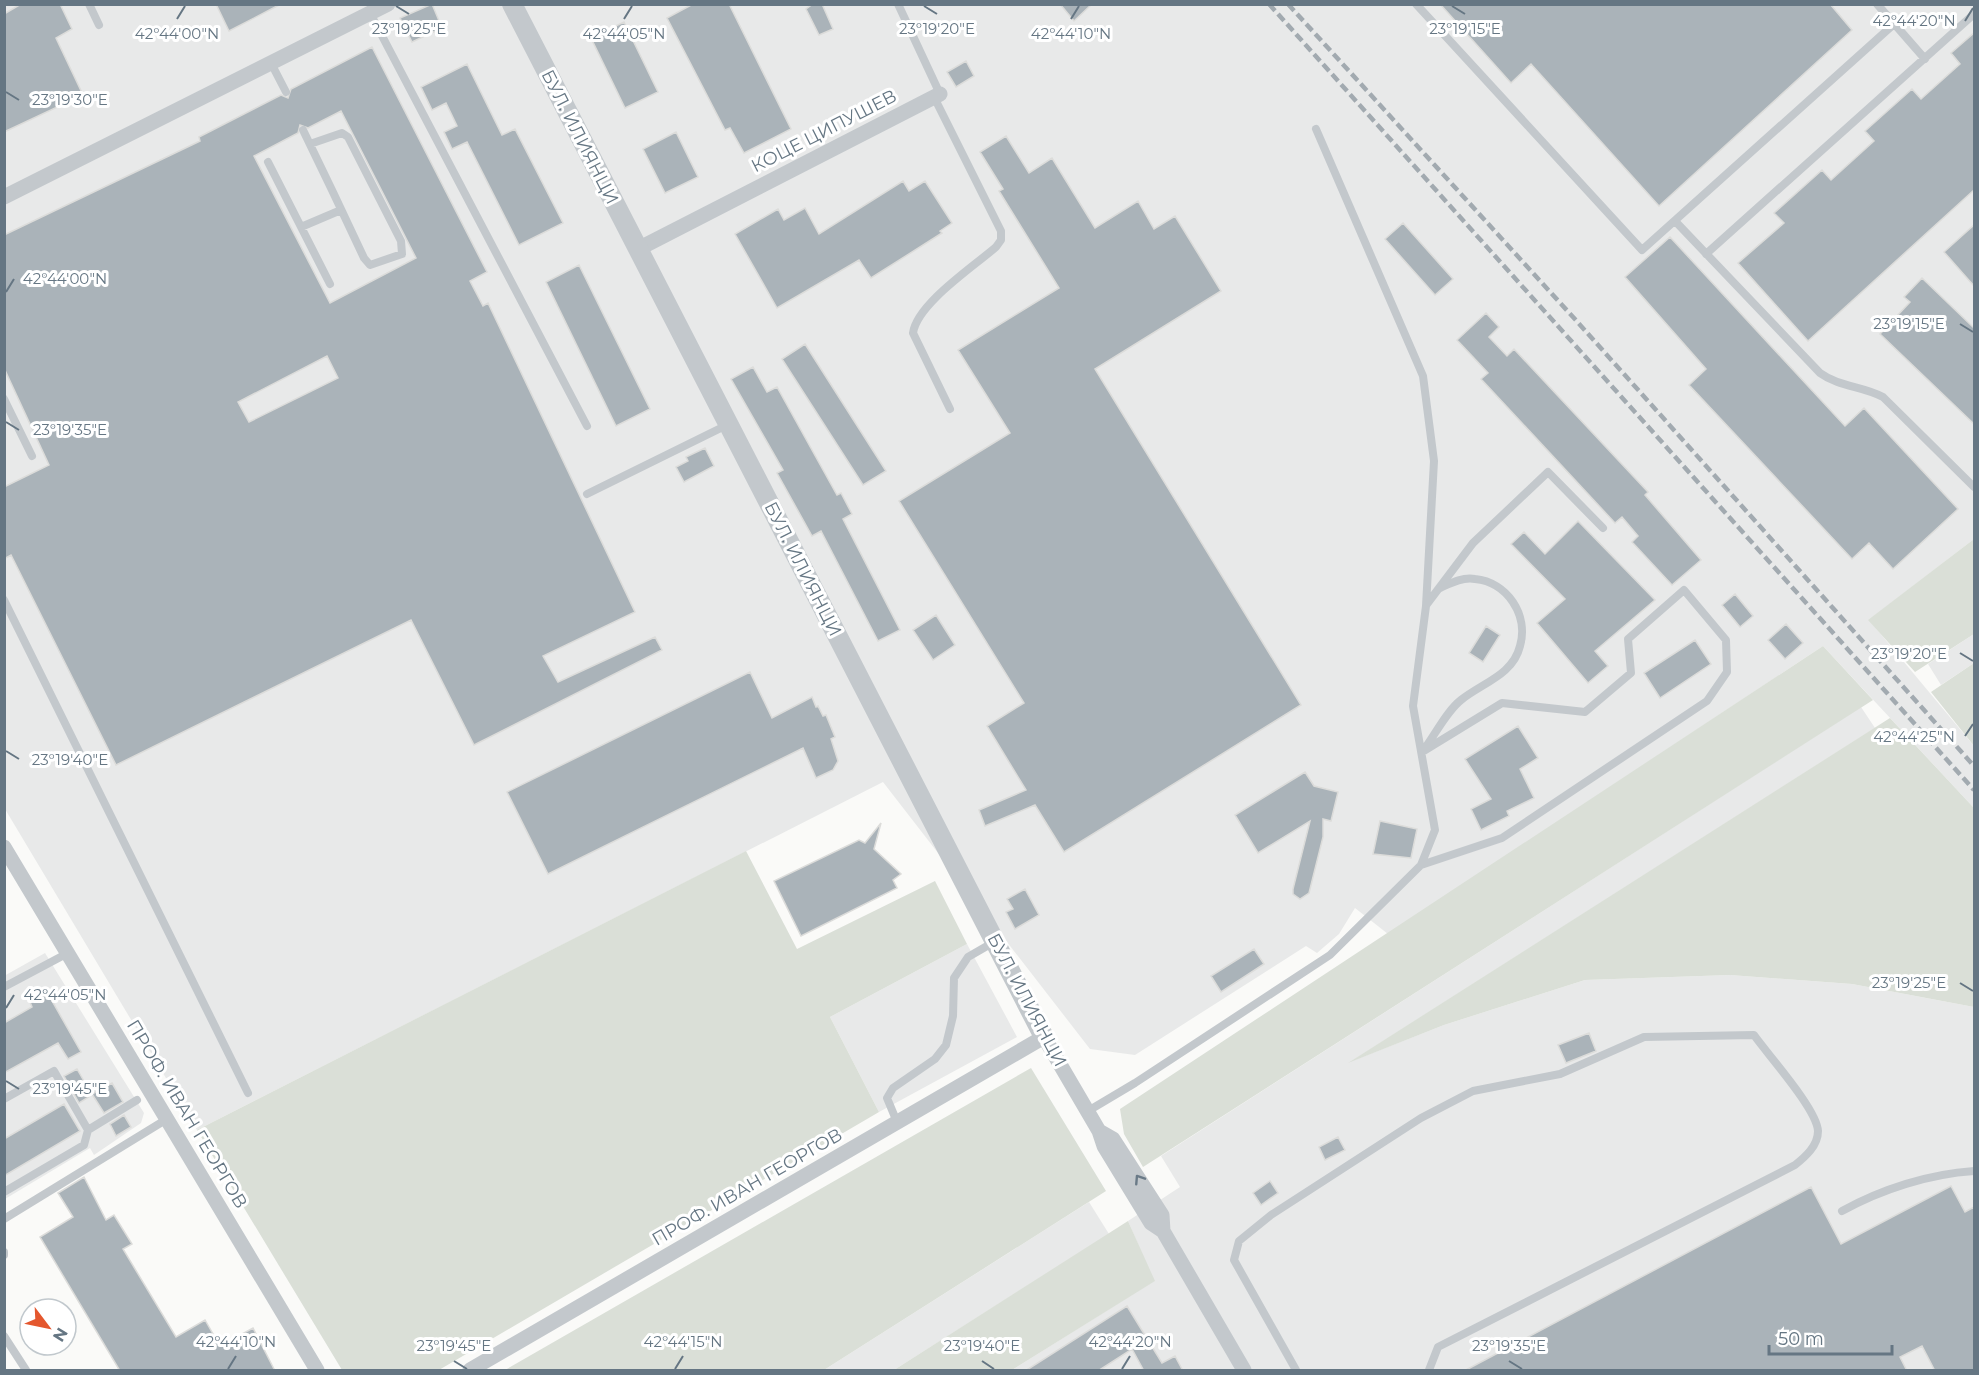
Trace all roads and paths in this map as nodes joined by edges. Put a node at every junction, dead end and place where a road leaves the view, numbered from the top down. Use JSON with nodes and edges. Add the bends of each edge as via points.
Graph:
{"nodes":[{"id":1,"x":89,"y":4,"type":"edge"},
{"id":2,"x":387,"y":4,"type":"edge"},
{"id":3,"x":512,"y":4,"type":"edge"},
{"id":4,"x":897,"y":4,"type":"edge"},
{"id":5,"x":1416,"y":4,"type":"edge"},
{"id":6,"x":1877,"y":4,"type":"edge"},
{"id":7,"x":370,"y":13,"type":"junction"},
{"id":8,"x":1974,"y":14,"type":"edge"},
{"id":9,"x":1894,"y":24,"type":"junction"},
{"id":10,"x":99,"y":25,"type":"dead end"},
{"id":11,"x":1925,"y":58,"type":"junction"},
{"id":12,"x":271,"y":63,"type":"junction"},
{"id":13,"x":286,"y":92,"type":"dead end"},
{"id":14,"x":937,"y":95,"type":"junction"},
{"id":15,"x":1316,"y":129,"type":"dead end"},
{"id":16,"x":303,"y":130,"type":"dead end"},
{"id":17,"x":310,"y":144,"type":"junction"},
{"id":18,"x":268,"y":162,"type":"dead end"},
{"id":19,"x":4,"y":197,"type":"edge"},
{"id":20,"x":341,"y":210,"type":"junction"},
{"id":21,"x":1675,"y":221,"type":"junction"},
{"id":22,"x":301,"y":227,"type":"junction"},
{"id":23,"x":638,"y":249,"type":"junction"},
{"id":24,"x":1706,"y":254,"type":"junction"},
{"id":25,"x":330,"y":284,"type":"dead end"},
{"id":26,"x":4,"y":399,"type":"edge"},
{"id":27,"x":950,"y":409,"type":"dead end"},
{"id":28,"x":728,"y":424,"type":"junction"},
{"id":29,"x":587,"y":426,"type":"dead end"},
{"id":30,"x":32,"y":456,"type":"dead end"},
{"id":31,"x":1974,"y":487,"type":"edge"},
{"id":32,"x":587,"y":494,"type":"dead end"},
{"id":33,"x":1603,"y":528,"type":"dead end"},
{"id":34,"x":1440,"y":588,"type":"junction"},
{"id":35,"x":4,"y":600,"type":"edge"},
{"id":36,"x":1426,"y":606,"type":"junction"},
{"id":37,"x":1422,"y":752,"type":"junction"},
{"id":38,"x":4,"y":847,"type":"edge"},
{"id":39,"x":1420,"y":865,"type":"junction"},
{"id":40,"x":995,"y":941,"type":"junction"},
{"id":41,"x":68,"y":953,"type":"junction"},
{"id":42,"x":4,"y":987,"type":"edge"},
{"id":43,"x":1044,"y":1037,"type":"junction"},
{"id":44,"x":248,"y":1094,"type":"dead end"},
{"id":45,"x":4,"y":1099,"type":"edge"},
{"id":46,"x":137,"y":1100,"type":"dead end"},
{"id":47,"x":1088,"y":1111,"type":"junction"},
{"id":48,"x":167,"y":1119,"type":"junction"},
{"id":49,"x":897,"y":1122,"type":"junction"},
{"id":50,"x":88,"y":1130,"type":"junction"},
{"id":51,"x":1974,"y":1171,"type":"edge"},
{"id":52,"x":4,"y":1192,"type":"edge"},
{"id":53,"x":1842,"y":1211,"type":"dead end"},
{"id":54,"x":4,"y":1219,"type":"edge"},
{"id":55,"x":4,"y":1335,"type":"edge"},
{"id":56,"x":26,"y":1371,"type":"edge"},
{"id":57,"x":317,"y":1371,"type":"edge"},
{"id":58,"x":470,"y":1371,"type":"edge"},
{"id":59,"x":1244,"y":1371,"type":"edge"},
{"id":60,"x":1296,"y":1371,"type":"edge"},
{"id":61,"x":1429,"y":1371,"type":"edge"}],
"edges":[{"from":1,"to":10,"type":"lane"},
{"from":2,"to":7,"type":"street"},
{"from":3,"to":23,"type":"street","name":"БУЛ. ИЛИЯНЦИ"},
{"from":4,"to":14,"type":"lane"},
{"from":5,"to":21,"type":"lane","via":[[1642,250]]},
{"from":6,"to":9,"type":"lane"},
{"from":7,"to":12,"type":"street"},
{"from":7,"to":29,"type":"lane"},
{"from":8,"to":11,"type":"lane"},
{"from":9,"to":11,"type":"lane"},
{"from":9,"to":21,"type":"lane"},
{"from":11,"to":24,"type":"lane"},
{"from":12,"to":13,"type":"lane"},
{"from":12,"to":19,"type":"street"},
{"from":14,"to":23,"type":"street","name":"КОЦЕ ЦИПУШЕВ"},
{"from":14,"to":27,"type":"lane","via":[[1001,231],[996,247],[924,309],[915,324],[914,333]]},
{"from":15,"to":36,"type":"lane","via":[[1423,376],[1434,461]]},
{"from":16,"to":17,"type":"lane"},
{"from":17,"to":20,"type":"lane"},
{"from":17,"to":20,"type":"lane","via":[[342,134],[348,137],[401,241],[402,254],[370,265]]},
{"from":18,"to":22,"type":"lane"},
{"from":20,"to":22,"type":"lane"},
{"from":21,"to":24,"type":"lane"},
{"from":22,"to":25,"type":"lane"},
{"from":23,"to":28,"type":"street","name":"БУЛ. ИЛИЯНЦИ"},
{"from":24,"to":31,"type":"lane","via":[[1820,373],[1833,382],[1883,398]]},
{"from":26,"to":30,"type":"lane"},
{"from":28,"to":32,"type":"lane"},
{"from":28,"to":40,"type":"street","name":"БУЛ. ИЛИЯНЦИ"},
{"from":33,"to":34,"type":"lane","via":[[1548,472],[1473,543]]},
{"from":34,"to":36,"type":"lane"},
{"from":34,"to":37,"type":"lane","via":[[1457,580],[1475,579],[1508,594],[1518,610],[1521,646],[1513,663],[1499,676],[1459,701]]},
{"from":35,"to":44,"type":"lane"},
{"from":36,"to":37,"type":"lane","via":[[1413,706]]},
{"from":37,"to":39,"type":"lane","via":[[1435,830]]},
{"from":37,"to":39,"type":"lane","via":[[1502,703],[1585,712],[1631,673],[1628,639],[1684,590],[1726,640],[1727,672],[1707,701],[1502,838]]},
{"from":38,"to":41,"type":"street","name":"ПРОФ. ИВАН ГЕОРГОВ"},
{"from":39,"to":47,"type":"lane","via":[[1330,954]]},
{"from":40,"to":43,"type":"street","name":"БУЛ. ИЛИЯНЦИ"},
{"from":40,"to":49,"type":"lane","via":[[968,957],[954,978],[953,1016],[946,1045],[935,1059],[893,1088],[887,1098]]},
{"from":41,"to":42,"type":"lane"},
{"from":41,"to":48,"type":"street","name":"ПРОФ. ИВАН ГЕОРГОВ"},
{"from":43,"to":47,"type":"street","name":"БУЛ. ИЛИЯНЦИ"},
{"from":43,"to":49,"type":"street","name":"ПРОФ. ИВАН ГЕОРГОВ"},
{"from":45,"to":50,"type":"lane","via":[[54,1071]]},
{"from":46,"to":50,"type":"lane"},
{"from":47,"to":59,"type":"street","name":"БУЛ. ИЛИЯНЦИ","via":[[1104,1146],[1151,1223],[1163,1231]]},
{"from":48,"to":54,"type":"lane"},
{"from":48,"to":57,"type":"street","name":"ПРОФ. ИВАН ГЕОРГОВ"},
{"from":49,"to":58,"type":"street","name":"ПРОФ. ИВАН ГЕОРГОВ"},
{"from":50,"to":52,"type":"lane","via":[[84,1145]]},
{"from":51,"to":53,"type":"lane","via":[[1944,1173],[1863,1199]]},
{"from":55,"to":56,"type":"lane"},
{"from":60,"to":61,"type":"lane","via":[[1234,1260],[1239,1241],[1271,1215],[1421,1118],[1473,1091],[1560,1074],[1644,1036],[1754,1035],[1813,1115],[1818,1133],[1811,1150],[1795,1165],[1438,1347]]}]}
